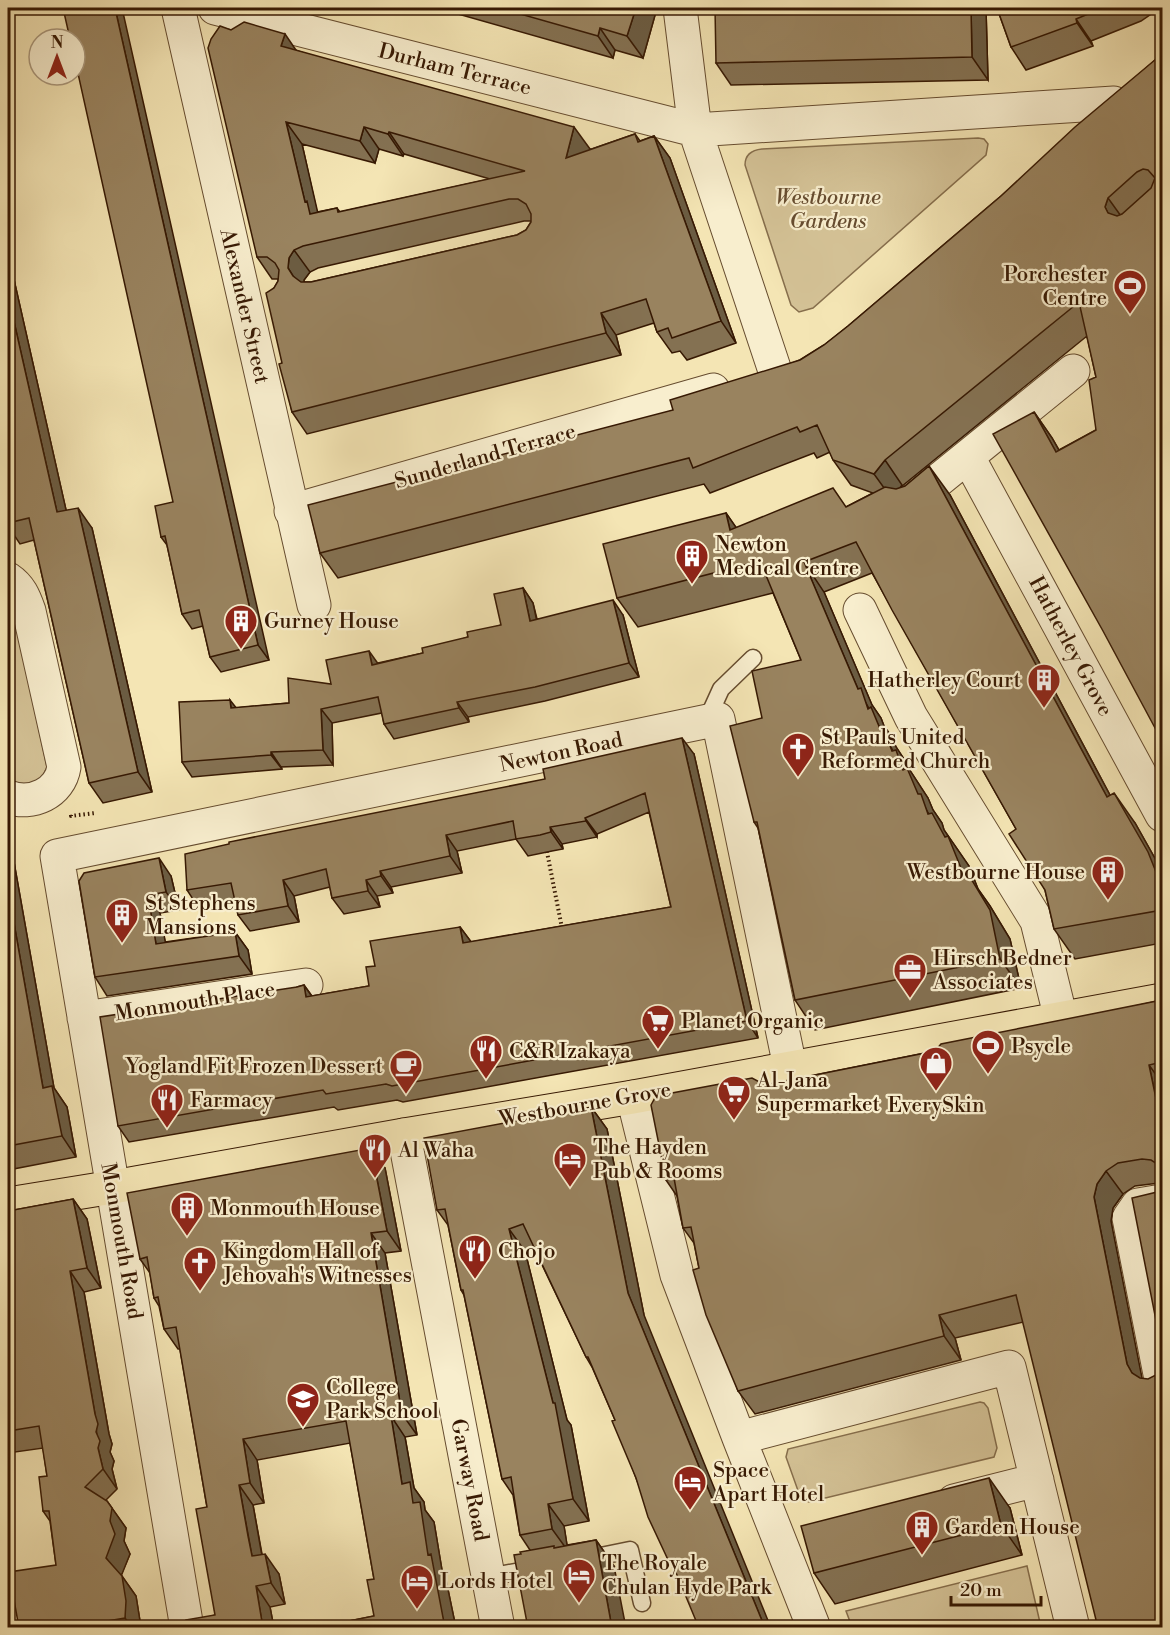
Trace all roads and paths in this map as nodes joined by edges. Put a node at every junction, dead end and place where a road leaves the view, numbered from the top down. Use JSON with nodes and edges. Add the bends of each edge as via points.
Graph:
{"nodes":[{"id":1,"x":178,"y":8,"type":"edge"},
{"id":2,"x":215,"y":8,"type":"edge"},
{"id":3,"x":680,"y":8,"type":"edge"},
{"id":4,"x":695,"y":130,"type":"junction"},
{"id":5,"x":1078,"y":133,"type":"edge"},
{"id":6,"x":276,"y":297,"type":"edge"},
{"id":7,"x":245,"y":304,"type":"junction"},
{"id":8,"x":1072,"y":371,"type":"dead end"},
{"id":9,"x":974,"y":467,"type":"junction"},
{"id":10,"x":914,"y":500,"type":"edge"},
{"id":11,"x":291,"y":511,"type":"junction"},
{"id":12,"x":8,"y":579,"type":"edge"},
{"id":13,"x":314,"y":605,"type":"dead end"},
{"id":14,"x":860,"y":610,"type":"dead end"},
{"id":15,"x":753,"y":658,"type":"dead end"},
{"id":16,"x":706,"y":722,"type":"junction"},
{"id":17,"x":62,"y":779,"type":"junction"},
{"id":18,"x":8,"y":797,"type":"edge"},
{"id":19,"x":104,"y":812,"type":"dead end"},
{"id":20,"x":1162,"y":815,"type":"edge"},
{"id":21,"x":546,"y":846,"type":"edge"},
{"id":22,"x":57,"y":856,"type":"joint"},
{"id":23,"x":564,"y":935,"type":"edge"},
{"id":24,"x":306,"y":985,"type":"edge"},
{"id":25,"x":1162,"y":1000,"type":"edge"},
{"id":26,"x":84,"y":1018,"type":"junction"},
{"id":27,"x":1061,"y":1019,"type":"junction"},
{"id":28,"x":790,"y":1067,"type":"junction"},
{"id":29,"x":633,"y":1097,"type":"junction"},
{"id":30,"x":404,"y":1135,"type":"junction"},
{"id":31,"x":113,"y":1187,"type":"junction"},
{"id":32,"x":1162,"y":1201,"type":"edge"},
{"id":33,"x":8,"y":1204,"type":"edge"},
{"id":34,"x":1162,"y":1384,"type":"edge"},
{"id":35,"x":739,"y":1438,"type":"junction"},
{"id":36,"x":1037,"y":1480,"type":"junction"},
{"id":37,"x":921,"y":1509,"type":"edge"},
{"id":38,"x":488,"y":1577,"type":"junction"},
{"id":39,"x":642,"y":1603,"type":"dead end"},
{"id":40,"x":187,"y":1628,"type":"edge"},
{"id":41,"x":498,"y":1628,"type":"edge"},
{"id":42,"x":814,"y":1628,"type":"edge"},
{"id":43,"x":1073,"y":1628,"type":"edge"}],
"edges":[{"from":1,"to":7,"type":"street","name":"Alexander Street"},
{"from":2,"to":4,"type":"street","name":"Durham Terrace"},
{"from":3,"to":4,"type":"street"},
{"from":4,"to":5,"type":"street","via":[[1126,92]]},
{"from":4,"to":11,"type":"street","name":"Sunderland Terrace","via":[[786,368]]},
{"from":6,"to":7,"type":"street"},
{"from":7,"to":11,"type":"street","name":"Alexander Street"},
{"from":8,"to":9,"type":"street"},
{"from":9,"to":10,"type":"street"},
{"from":9,"to":20,"type":"street","name":"Hatherley Grove"},
{"from":11,"to":13,"type":"street","name":"Alexander Street"},
{"from":12,"to":17,"type":"street","via":[[18,587],[29,611],[63,756]]},
{"from":14,"to":27,"type":"street","via":[[911,717],[1037,921]]},
{"from":15,"to":16,"type":"lane","via":[[721,689]]},
{"from":16,"to":22,"type":"street","name":"Newton Road"},
{"from":16,"to":28,"type":"street","via":[[718,719]]},
{"from":17,"to":18,"type":"street","via":[[42,796],[25,800]]},
{"from":17,"to":19,"type":"path","via":[[71,816]]},
{"from":21,"to":23,"type":"path"},
{"from":22,"to":26,"type":"street","name":"Monmouth Road"},
{"from":24,"to":26,"type":"street","name":"Monmouth Place"},
{"from":25,"to":27,"type":"main road","name":"Westbourne Grove"},
{"from":26,"to":31,"type":"street","name":"Monmouth Road"},
{"from":27,"to":28,"type":"main road","name":"Westbourne Grove"},
{"from":28,"to":29,"type":"main road","name":"Westbourne Grove"},
{"from":29,"to":30,"type":"main road","name":"Westbourne Grove"},
{"from":29,"to":35,"type":"street","via":[[677,1275]]},
{"from":30,"to":31,"type":"main road","name":"Westbourne Grove"},
{"from":30,"to":38,"type":"street","name":"Garway Road"},
{"from":31,"to":33,"type":"main road","name":"Westbourne Grove"},
{"from":31,"to":40,"type":"street","name":"Monmouth Road"},
{"from":32,"to":34,"type":"street","via":[[1138,1205],[1129,1218]]},
{"from":35,"to":36,"type":"street","via":[[1009,1367]]},
{"from":35,"to":42,"type":"street","via":[[792,1540]]},
{"from":36,"to":37,"type":"street"},
{"from":36,"to":43,"type":"street"},
{"from":38,"to":39,"type":"lane","via":[[630,1550]]},
{"from":38,"to":41,"type":"street","name":"Garway Road"}]}
